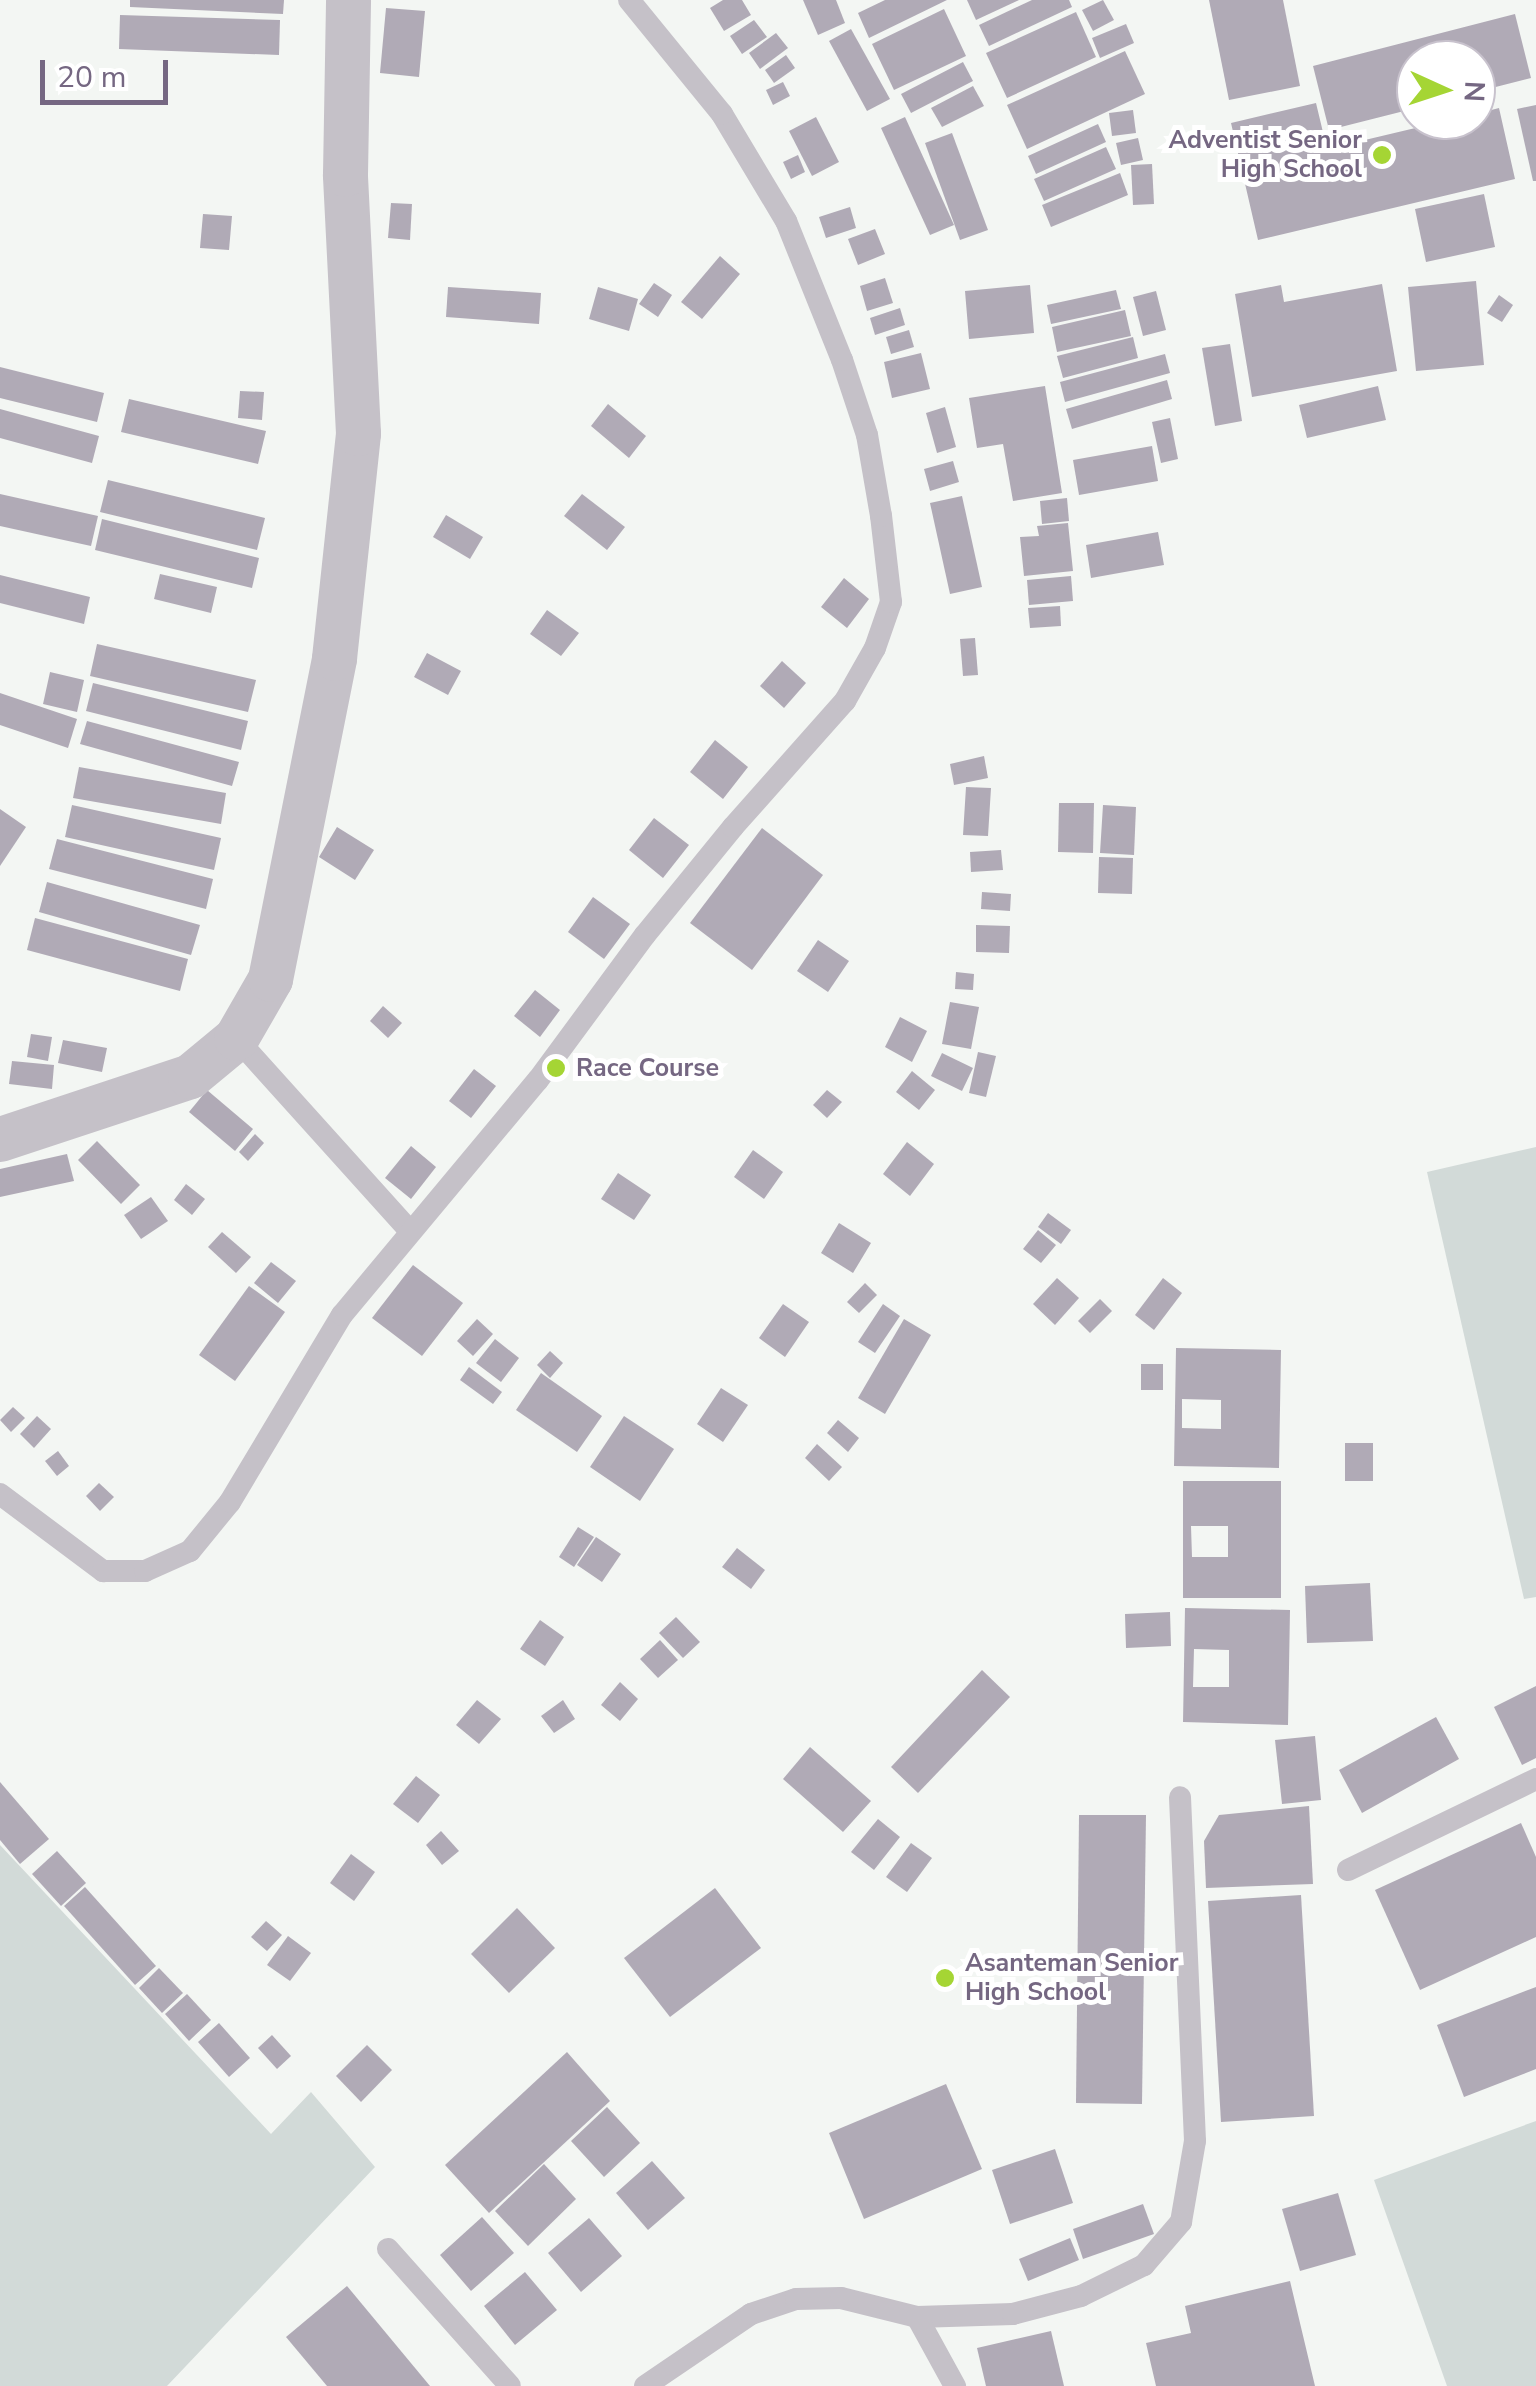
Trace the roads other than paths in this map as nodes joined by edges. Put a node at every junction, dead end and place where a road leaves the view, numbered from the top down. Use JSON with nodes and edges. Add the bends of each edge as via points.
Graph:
{"nodes":[{"id":1,"x":348,"y":0,"type":"edge"},
{"id":2,"x":629,"y":0,"type":"edge"},
{"id":3,"x":236,"y":1038,"type":"junction"},
{"id":4,"x":0,"y":1139,"type":"edge"},
{"id":5,"x":409,"y":1230,"type":"junction"},
{"id":6,"x":0,"y":1494,"type":"edge"},
{"id":7,"x":1536,"y":1780,"type":"edge"},
{"id":8,"x":1180,"y":1797,"type":"dead end"},
{"id":9,"x":1348,"y":1870,"type":"dead end"},
{"id":10,"x":388,"y":2249,"type":"dead end"},
{"id":11,"x":918,"y":2317,"type":"junction"},
{"id":12,"x":510,"y":2386,"type":"edge"},
{"id":13,"x":644,"y":2386,"type":"edge"},
{"id":14,"x":954,"y":2386,"type":"edge"}],
"edges":[{"from":1,"to":3,"type":"street","via":[[344,174],[358,432],[334,658],[270,979]]},
{"from":2,"to":5,"type":"lane","via":[[722,114],[786,222],[867,435],[891,602],[845,702],[733,827],[538,1080]]},
{"from":3,"to":4,"type":"street","via":[[190,1076]]},
{"from":3,"to":5,"type":"lane"},
{"from":5,"to":6,"type":"lane","via":[[342,1314],[230,1502],[190,1551],[145,1571],[103,1571]]},
{"from":7,"to":9,"type":"lane"},
{"from":8,"to":11,"type":"lane","via":[[1194,2141],[1180,2222],[1144,2264],[1081,2296],[1013,2314]]},
{"from":10,"to":12,"type":"lane"},
{"from":11,"to":13,"type":"lane","via":[[840,2298],[796,2299],[751,2314]]},
{"from":11,"to":14,"type":"lane"}]}
